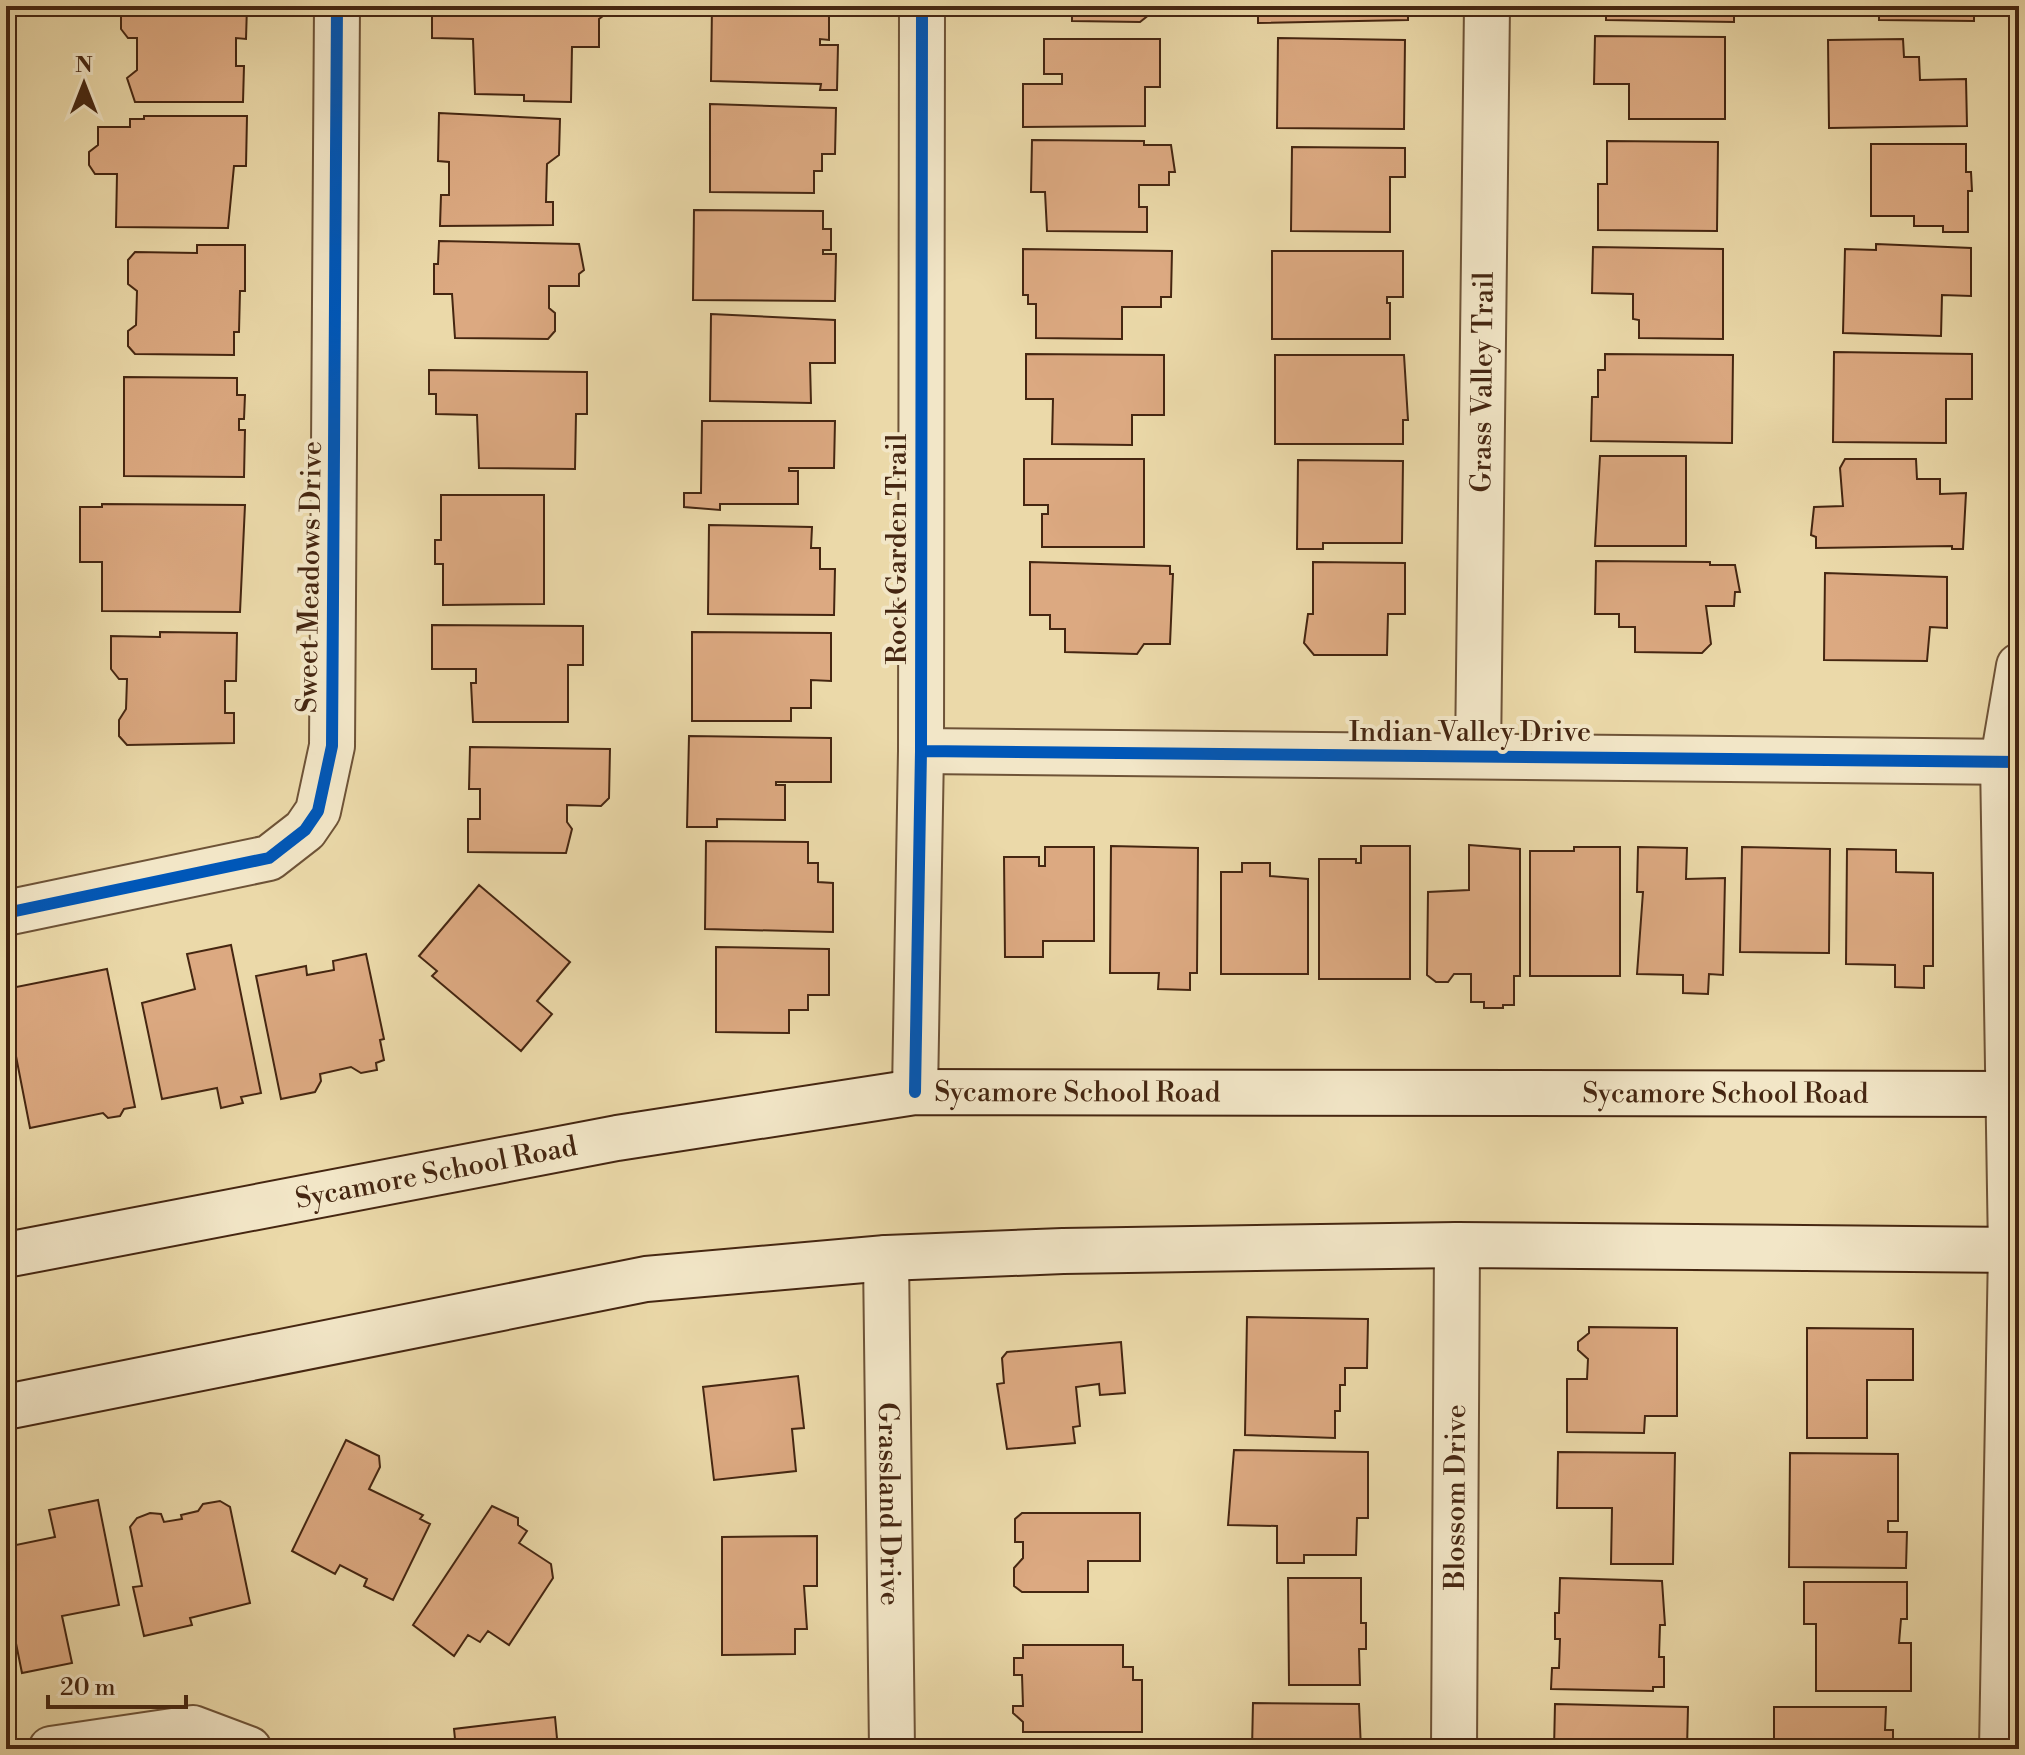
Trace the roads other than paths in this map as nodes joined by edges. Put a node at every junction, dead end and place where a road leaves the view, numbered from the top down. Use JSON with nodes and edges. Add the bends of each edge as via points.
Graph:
{"nodes":[{"id":1,"x":337,"y":6,"type":"edge"},
{"id":2,"x":922,"y":6,"type":"edge"},
{"id":3,"x":1487,"y":6,"type":"edge"},
{"id":4,"x":2019,"y":666,"type":"edge"},
{"id":5,"x":921,"y":751,"type":"junction"},
{"id":6,"x":1478,"y":756,"type":"junction"},
{"id":7,"x":2011,"y":761,"type":"edge"},
{"id":8,"x":6,"y":913,"type":"edge"},
{"id":9,"x":915,"y":1092,"type":"junction"},
{"id":10,"x":2015,"y":1093,"type":"edge"},
{"id":11,"x":1457,"y":1245,"type":"junction"},
{"id":12,"x":2015,"y":1250,"type":"edge"},
{"id":13,"x":6,"y":1255,"type":"edge"},
{"id":14,"x":886,"y":1258,"type":"junction"},
{"id":15,"x":6,"y":1407,"type":"edge"},
{"id":16,"x":51,"y":1749,"type":"edge"},
{"id":17,"x":249,"y":1749,"type":"edge"},
{"id":18,"x":892,"y":1749,"type":"edge"},
{"id":19,"x":1454,"y":1749,"type":"edge"},
{"id":20,"x":2002,"y":1749,"type":"edge"}],
"edges":[{"from":1,"to":8,"type":"street","name":"Sweet Meadows Drive","via":[[332,746],[318,811],[305,830],[269,858]]},
{"from":2,"to":5,"type":"street","name":"Rock Garden Trail"},
{"from":3,"to":6,"type":"street","name":"Grass Valley Trail"},
{"from":4,"to":7,"type":"street"},
{"from":5,"to":6,"type":"street","name":"Indian Valley Drive"},
{"from":5,"to":9,"type":"street","name":"Rock Garden Trail"},
{"from":6,"to":7,"type":"street","name":"Indian Valley Drive"},
{"from":7,"to":10,"type":"street"},
{"from":9,"to":10,"type":"street","name":"Sycamore School Road"},
{"from":9,"to":13,"type":"street","name":"Sycamore School Road","via":[[617,1138]]},
{"from":10,"to":12,"type":"street"},
{"from":11,"to":12,"type":"street"},
{"from":11,"to":14,"type":"street"},
{"from":11,"to":19,"type":"street","name":"Blossom Drive"},
{"from":12,"to":20,"type":"street"},
{"from":14,"to":15,"type":"street","via":[[646,1279]]},
{"from":14,"to":18,"type":"street","name":"Grassland Drive"},
{"from":16,"to":17,"type":"street","via":[[193,1728]]}]}
